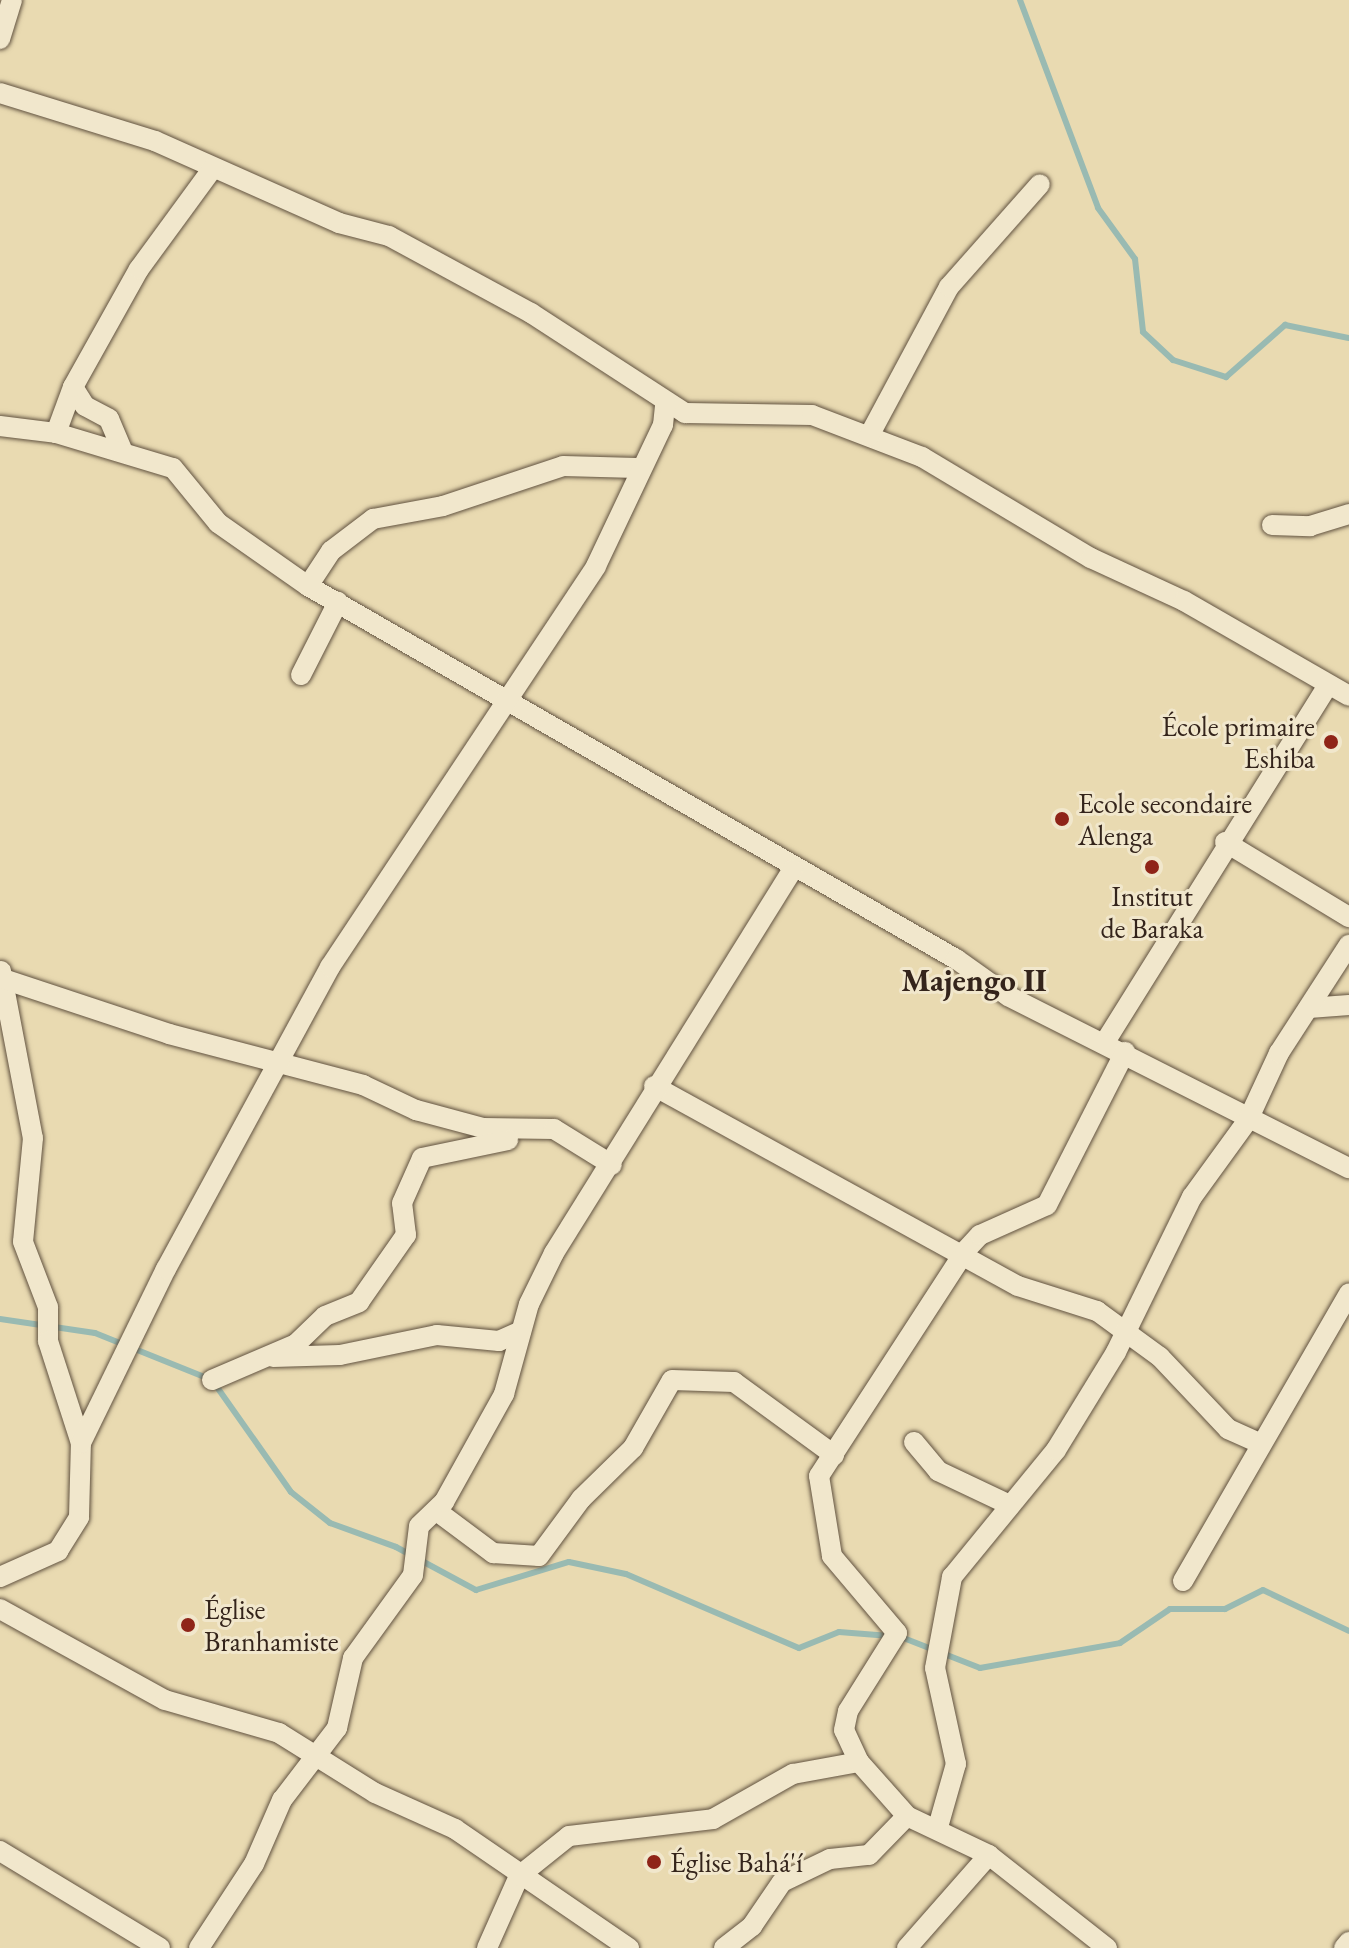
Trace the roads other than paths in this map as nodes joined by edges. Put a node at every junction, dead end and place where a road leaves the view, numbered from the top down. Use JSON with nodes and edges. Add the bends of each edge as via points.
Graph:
{"nodes":[{"id":1,"x":12,"y":0,"type":"edge"},
{"id":2,"x":0,"y":39,"type":"edge"},
{"id":3,"x":1,"y":95,"type":"edge"},
{"id":4,"x":213,"y":168,"type":"junction"},
{"id":5,"x":1040,"y":184,"type":"dead end"},
{"id":6,"x":73,"y":387,"type":"junction"},
{"id":7,"x":665,"y":405,"type":"junction"},
{"id":8,"x":0,"y":426,"type":"edge"},
{"id":9,"x":56,"y":433,"type":"junction"},
{"id":10,"x":869,"y":436,"type":"junction"},
{"id":11,"x":123,"y":452,"type":"junction"},
{"id":12,"x":637,"y":468,"type":"junction"},
{"id":13,"x":1349,"y":514,"type":"edge"},
{"id":14,"x":1272,"y":525,"type":"dead end"},
{"id":15,"x":308,"y":586,"type":"junction"},
{"id":16,"x":338,"y":602,"type":"junction"},
{"id":17,"x":301,"y":675,"type":"dead end"},
{"id":18,"x":1328,"y":685,"type":"junction"},
{"id":19,"x":1349,"y":696,"type":"edge"},
{"id":20,"x":508,"y":703,"type":"junction"},
{"id":21,"x":1225,"y":842,"type":"junction"},
{"id":22,"x":793,"y":869,"type":"junction"},
{"id":23,"x":1349,"y":917,"type":"edge"},
{"id":24,"x":1349,"y":945,"type":"edge"},
{"id":25,"x":1,"y":975,"type":"edge"},
{"id":26,"x":1349,"y":1005,"type":"edge"},
{"id":27,"x":1309,"y":1008,"type":"junction"},
{"id":28,"x":1105,"y":1042,"type":"junction"},
{"id":29,"x":1125,"y":1052,"type":"junction"},
{"id":30,"x":281,"y":1061,"type":"junction"},
{"id":31,"x":654,"y":1086,"type":"junction"},
{"id":32,"x":1248,"y":1120,"type":"junction"},
{"id":33,"x":554,"y":1129,"type":"junction"},
{"id":34,"x":612,"y":1165,"type":"junction"},
{"id":35,"x":1349,"y":1168,"type":"edge"},
{"id":36,"x":965,"y":1251,"type":"junction"},
{"id":37,"x":1349,"y":1293,"type":"edge"},
{"id":38,"x":1125,"y":1330,"type":"junction"},
{"id":39,"x":521,"y":1331,"type":"junction"},
{"id":40,"x":261,"y":1356,"type":"junction"},
{"id":41,"x":212,"y":1380,"type":"dead end"},
{"id":42,"x":914,"y":1442,"type":"dead end"},
{"id":43,"x":1257,"y":1442,"type":"junction"},
{"id":44,"x":81,"y":1443,"type":"junction"},
{"id":45,"x":834,"y":1455,"type":"junction"},
{"id":46,"x":1010,"y":1505,"type":"junction"},
{"id":47,"x":438,"y":1512,"type":"junction"},
{"id":48,"x":0,"y":1577,"type":"edge"},
{"id":49,"x":1183,"y":1581,"type":"dead end"},
{"id":50,"x":0,"y":1609,"type":"edge"},
{"id":51,"x":313,"y":1753,"type":"junction"},
{"id":52,"x":859,"y":1762,"type":"junction"},
{"id":53,"x":907,"y":1816,"type":"junction"},
{"id":54,"x":938,"y":1827,"type":"junction"},
{"id":55,"x":0,"y":1851,"type":"edge"},
{"id":56,"x":989,"y":1855,"type":"junction"},
{"id":57,"x":519,"y":1876,"type":"junction"},
{"id":58,"x":1349,"y":1942,"type":"edge"},
{"id":59,"x":160,"y":1948,"type":"edge"},
{"id":60,"x":199,"y":1948,"type":"edge"},
{"id":61,"x":487,"y":1948,"type":"edge"},
{"id":62,"x":629,"y":1948,"type":"edge"},
{"id":63,"x":724,"y":1948,"type":"edge"},
{"id":64,"x":907,"y":1948,"type":"edge"},
{"id":65,"x":1107,"y":1948,"type":"edge"},
{"id":66,"x":1344,"y":1948,"type":"edge"}],
"edges":[{"from":1,"to":2,"type":"street"},
{"from":3,"to":4,"type":"street","via":[[155,141]]},
{"from":4,"to":6,"type":"street","via":[[139,269]]},
{"from":4,"to":7,"type":"street","via":[[419,251],[531,313]]},
{"from":5,"to":10,"type":"street","via":[[949,287]]},
{"from":6,"to":9,"type":"street"},
{"from":6,"to":11,"type":"street","via":[[85,406],[109,419]]},
{"from":7,"to":10,"type":"street","via":[[705,418],[812,415]]},
{"from":7,"to":12,"type":"street","via":[[655,444]]},
{"from":8,"to":9,"type":"street"},
{"from":9,"to":11,"type":"street"},
{"from":10,"to":18,"type":"street","via":[[922,457],[1091,558],[1184,601]]},
{"from":11,"to":15,"type":"street","via":[[173,468],[218,523]]},
{"from":12,"to":15,"type":"street","via":[[563,466],[443,506],[373,519],[331,551]]},
{"from":12,"to":20,"type":"street","via":[[596,566]]},
{"from":13,"to":14,"type":"street","via":[[1310,526]]},
{"from":15,"to":16,"type":"street"},
{"from":16,"to":17,"type":"street"},
{"from":16,"to":20,"type":"street"},
{"from":18,"to":19,"type":"street"},
{"from":18,"to":21,"type":"street"},
{"from":20,"to":22,"type":"street"},
{"from":20,"to":30,"type":"street","via":[[330,967]]},
{"from":21,"to":23,"type":"street"},
{"from":21,"to":28,"type":"street"},
{"from":22,"to":28,"type":"street","via":[[956,959],[1008,996]]},
{"from":22,"to":31,"type":"street"},
{"from":24,"to":27,"type":"street"},
{"from":25,"to":30,"type":"street","via":[[169,1034]]},
{"from":25,"to":44,"type":"street","via":[[33,1138],[23,1242],[48,1307],[48,1341]]},
{"from":26,"to":27,"type":"street"},
{"from":27,"to":32,"type":"street"},
{"from":28,"to":29,"type":"street"},
{"from":29,"to":32,"type":"street"},
{"from":29,"to":36,"type":"street","via":[[1047,1205],[980,1235]]},
{"from":30,"to":33,"type":"street","via":[[483,1128]]},
{"from":30,"to":44,"type":"street","via":[[166,1269]]},
{"from":31,"to":34,"type":"street"},
{"from":31,"to":36,"type":"street","via":[[862,1204]]},
{"from":32,"to":35,"type":"street"},
{"from":32,"to":38,"type":"street","via":[[1192,1197]]},
{"from":33,"to":34,"type":"street"},
{"from":33,"to":40,"type":"street","via":[[422,1158],[402,1203],[406,1235],[359,1302],[325,1316],[296,1344]]},
{"from":34,"to":39,"type":"street","via":[[554,1253]]},
{"from":36,"to":38,"type":"street","via":[[1018,1286],[1053,1293]]},
{"from":36,"to":45,"type":"street"},
{"from":37,"to":43,"type":"street"},
{"from":38,"to":43,"type":"street","via":[[1228,1429]]},
{"from":38,"to":46,"type":"street","via":[[1056,1450]]},
{"from":39,"to":40,"type":"street","via":[[499,1341],[437,1335],[340,1355]]},
{"from":39,"to":47,"type":"street","via":[[504,1394]]},
{"from":40,"to":41,"type":"street"},
{"from":42,"to":46,"type":"street","via":[[938,1471]]},
{"from":43,"to":49,"type":"street"},
{"from":44,"to":48,"type":"street","via":[[79,1517],[58,1551]]},
{"from":45,"to":47,"type":"street","via":[[734,1382],[672,1380],[633,1448],[581,1499],[539,1556],[493,1553]]},
{"from":45,"to":52,"type":"street","via":[[819,1476],[832,1556],[897,1633],[848,1711],[844,1730]]},
{"from":46,"to":54,"type":"street","via":[[952,1577],[935,1668],[956,1764]]},
{"from":47,"to":51,"type":"street","via":[[419,1526],[417,1568],[355,1653],[337,1728]]},
{"from":50,"to":51,"type":"street","via":[[165,1700],[279,1733]]},
{"from":51,"to":57,"type":"street","via":[[375,1793],[455,1829]]},
{"from":51,"to":60,"type":"street"},
{"from":52,"to":53,"type":"street"},
{"from":52,"to":57,"type":"street","via":[[793,1774],[713,1819],[569,1836]]},
{"from":53,"to":54,"type":"street"},
{"from":53,"to":63,"type":"street","via":[[869,1855],[830,1859],[782,1882],[752,1926]]},
{"from":54,"to":56,"type":"street"},
{"from":55,"to":59,"type":"street"},
{"from":56,"to":64,"type":"street"},
{"from":56,"to":65,"type":"street"},
{"from":57,"to":61,"type":"street"},
{"from":57,"to":62,"type":"street"},
{"from":58,"to":66,"type":"street"}]}
